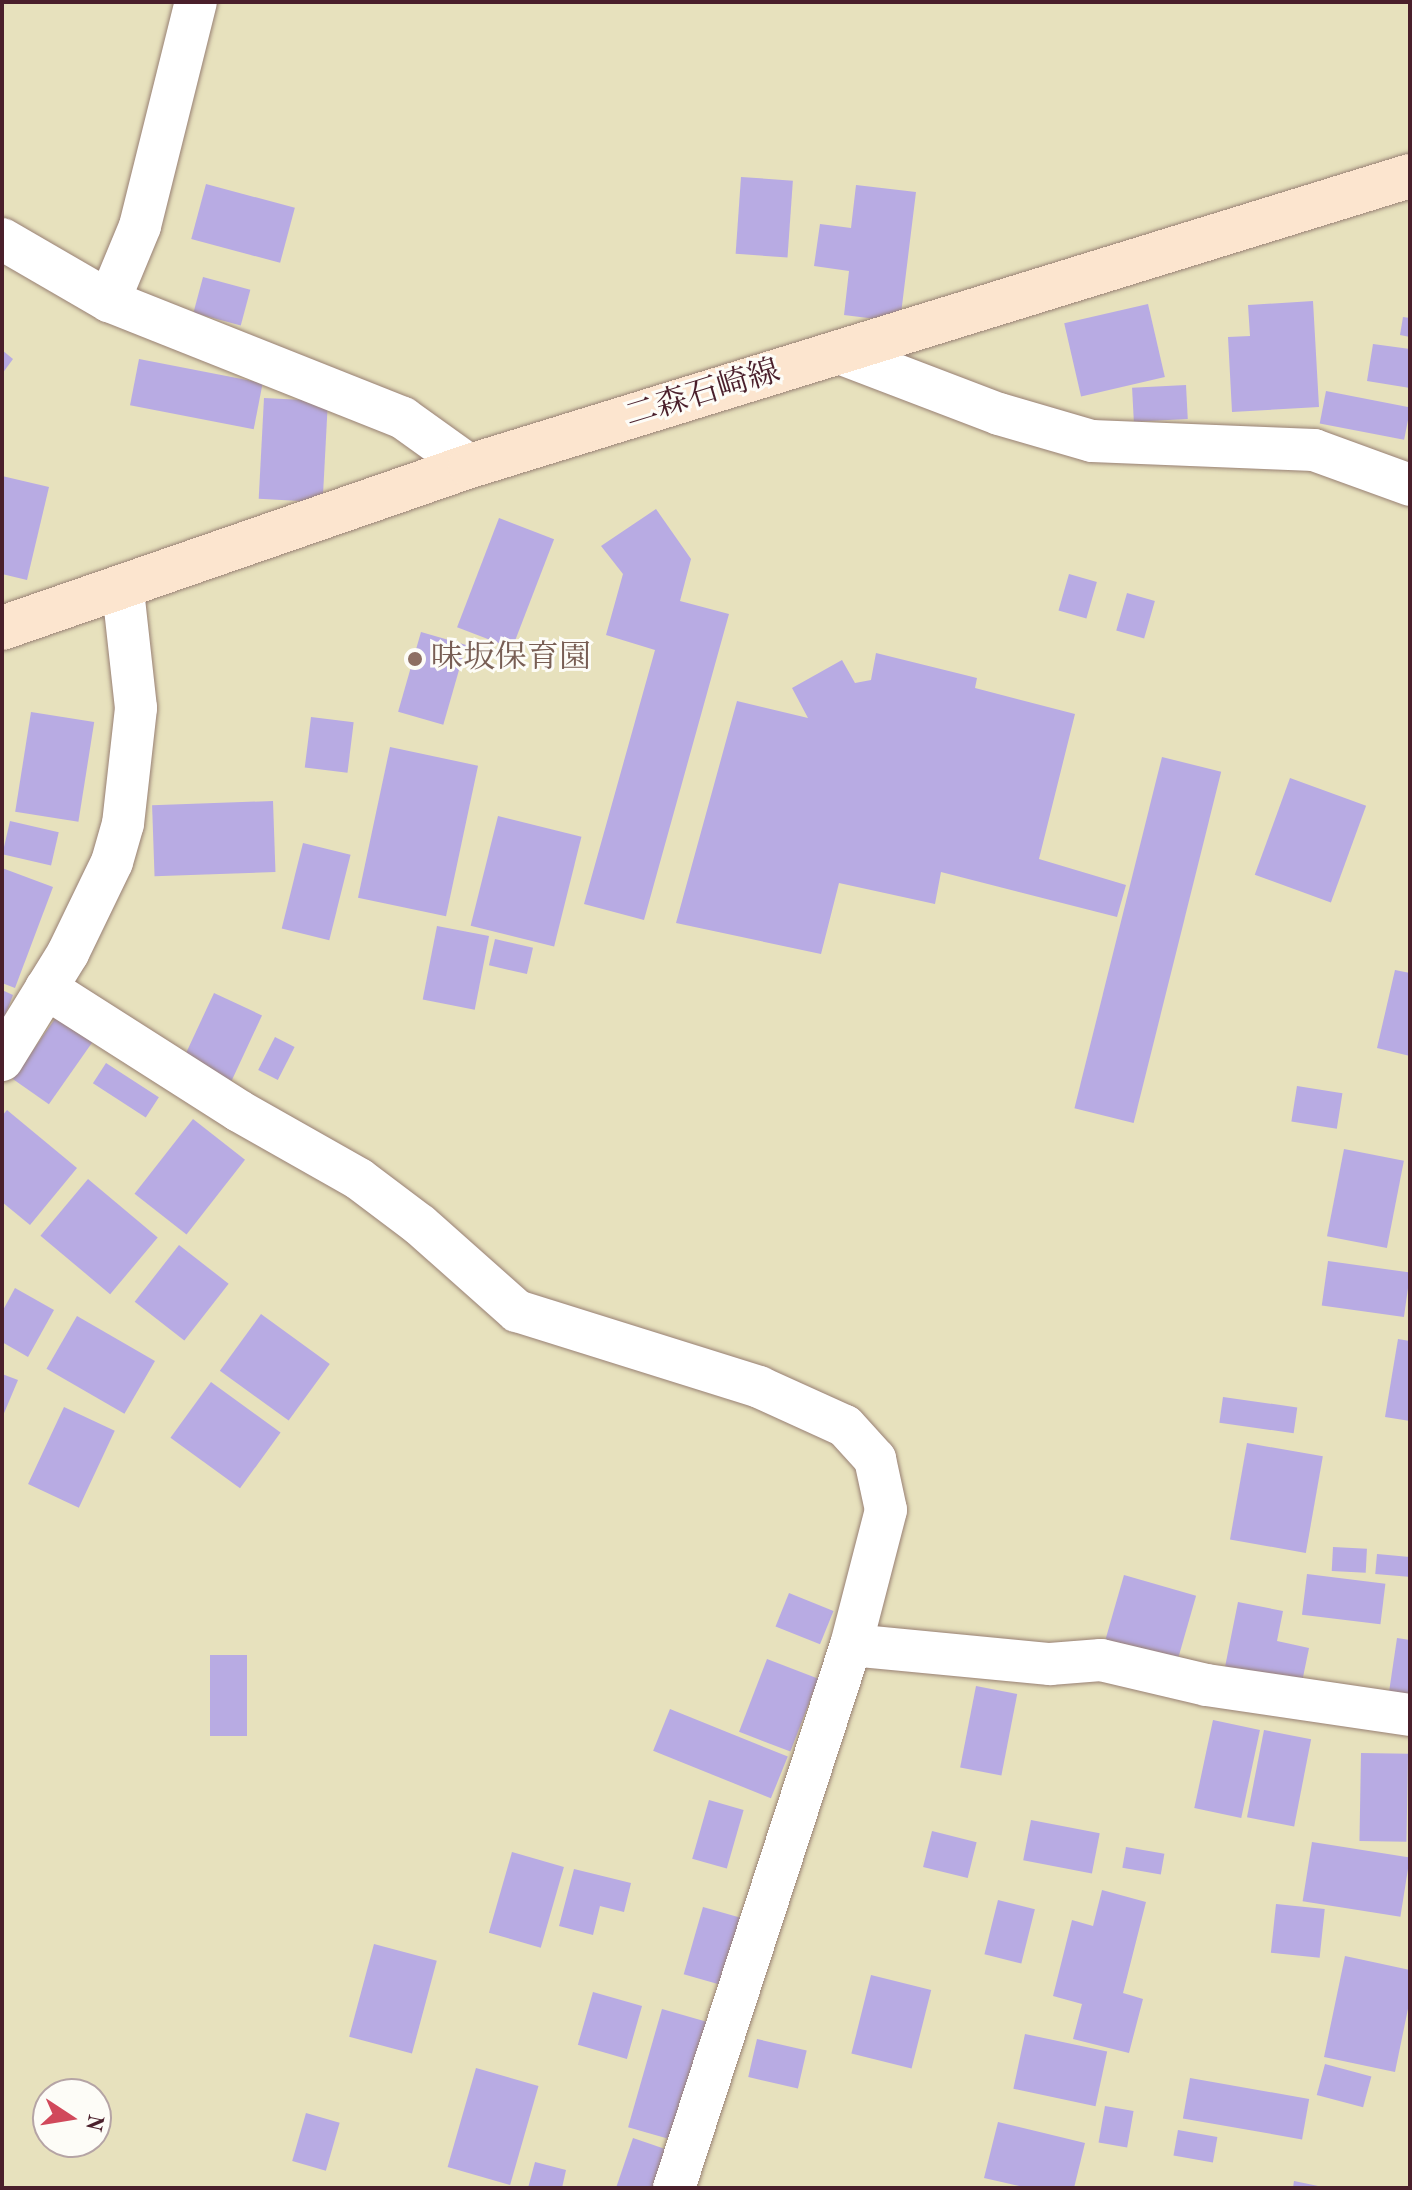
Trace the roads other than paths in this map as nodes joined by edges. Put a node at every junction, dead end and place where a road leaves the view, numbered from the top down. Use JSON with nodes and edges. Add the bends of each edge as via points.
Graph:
{"nodes":[{"id":1,"x":196,"y":2,"type":"edge"},
{"id":2,"x":1410,"y":176,"type":"edge"},
{"id":3,"x":2,"y":239,"type":"edge"},
{"id":4,"x":109,"y":301,"type":"junction"},
{"id":5,"x":839,"y":353,"type":"junction"},
{"id":6,"x":470,"y":466,"type":"junction"},
{"id":7,"x":1410,"y":485,"type":"edge"},
{"id":8,"x":123,"y":590,"type":"junction"},
{"id":9,"x":2,"y":628,"type":"edge"},
{"id":10,"x":46,"y":988,"type":"junction"},
{"id":11,"x":2,"y":1060,"type":"edge"},
{"id":12,"x":851,"y":1645,"type":"junction"},
{"id":13,"x":1410,"y":1715,"type":"edge"},
{"id":14,"x":674,"y":2188,"type":"edge"}],
"edges":[{"from":1,"to":4,"type":"street","via":[[140,226]]},
{"from":2,"to":5,"type":"main road","name":"二森石崎線"},
{"from":3,"to":4,"type":"street"},
{"from":4,"to":6,"type":"street","via":[[403,418]]},
{"from":5,"to":6,"type":"main road","name":"二森石崎線"},
{"from":5,"to":7,"type":"street","via":[[972,405],[1092,441],[1314,450]]},
{"from":6,"to":8,"type":"main road","name":"二森石崎線"},
{"from":8,"to":9,"type":"main road","name":"二森石崎線"},
{"from":8,"to":10,"type":"street","via":[[136,708],[123,824],[106,873]]},
{"from":10,"to":11,"type":"street"},
{"from":10,"to":12,"type":"street","via":[[239,1111],[359,1179],[517,1311],[759,1387],[845,1426],[875,1459],[886,1510]]},
{"from":12,"to":13,"type":"street","via":[[1050,1664],[1101,1660],[1207,1685]]},
{"from":12,"to":14,"type":"street"}]}
